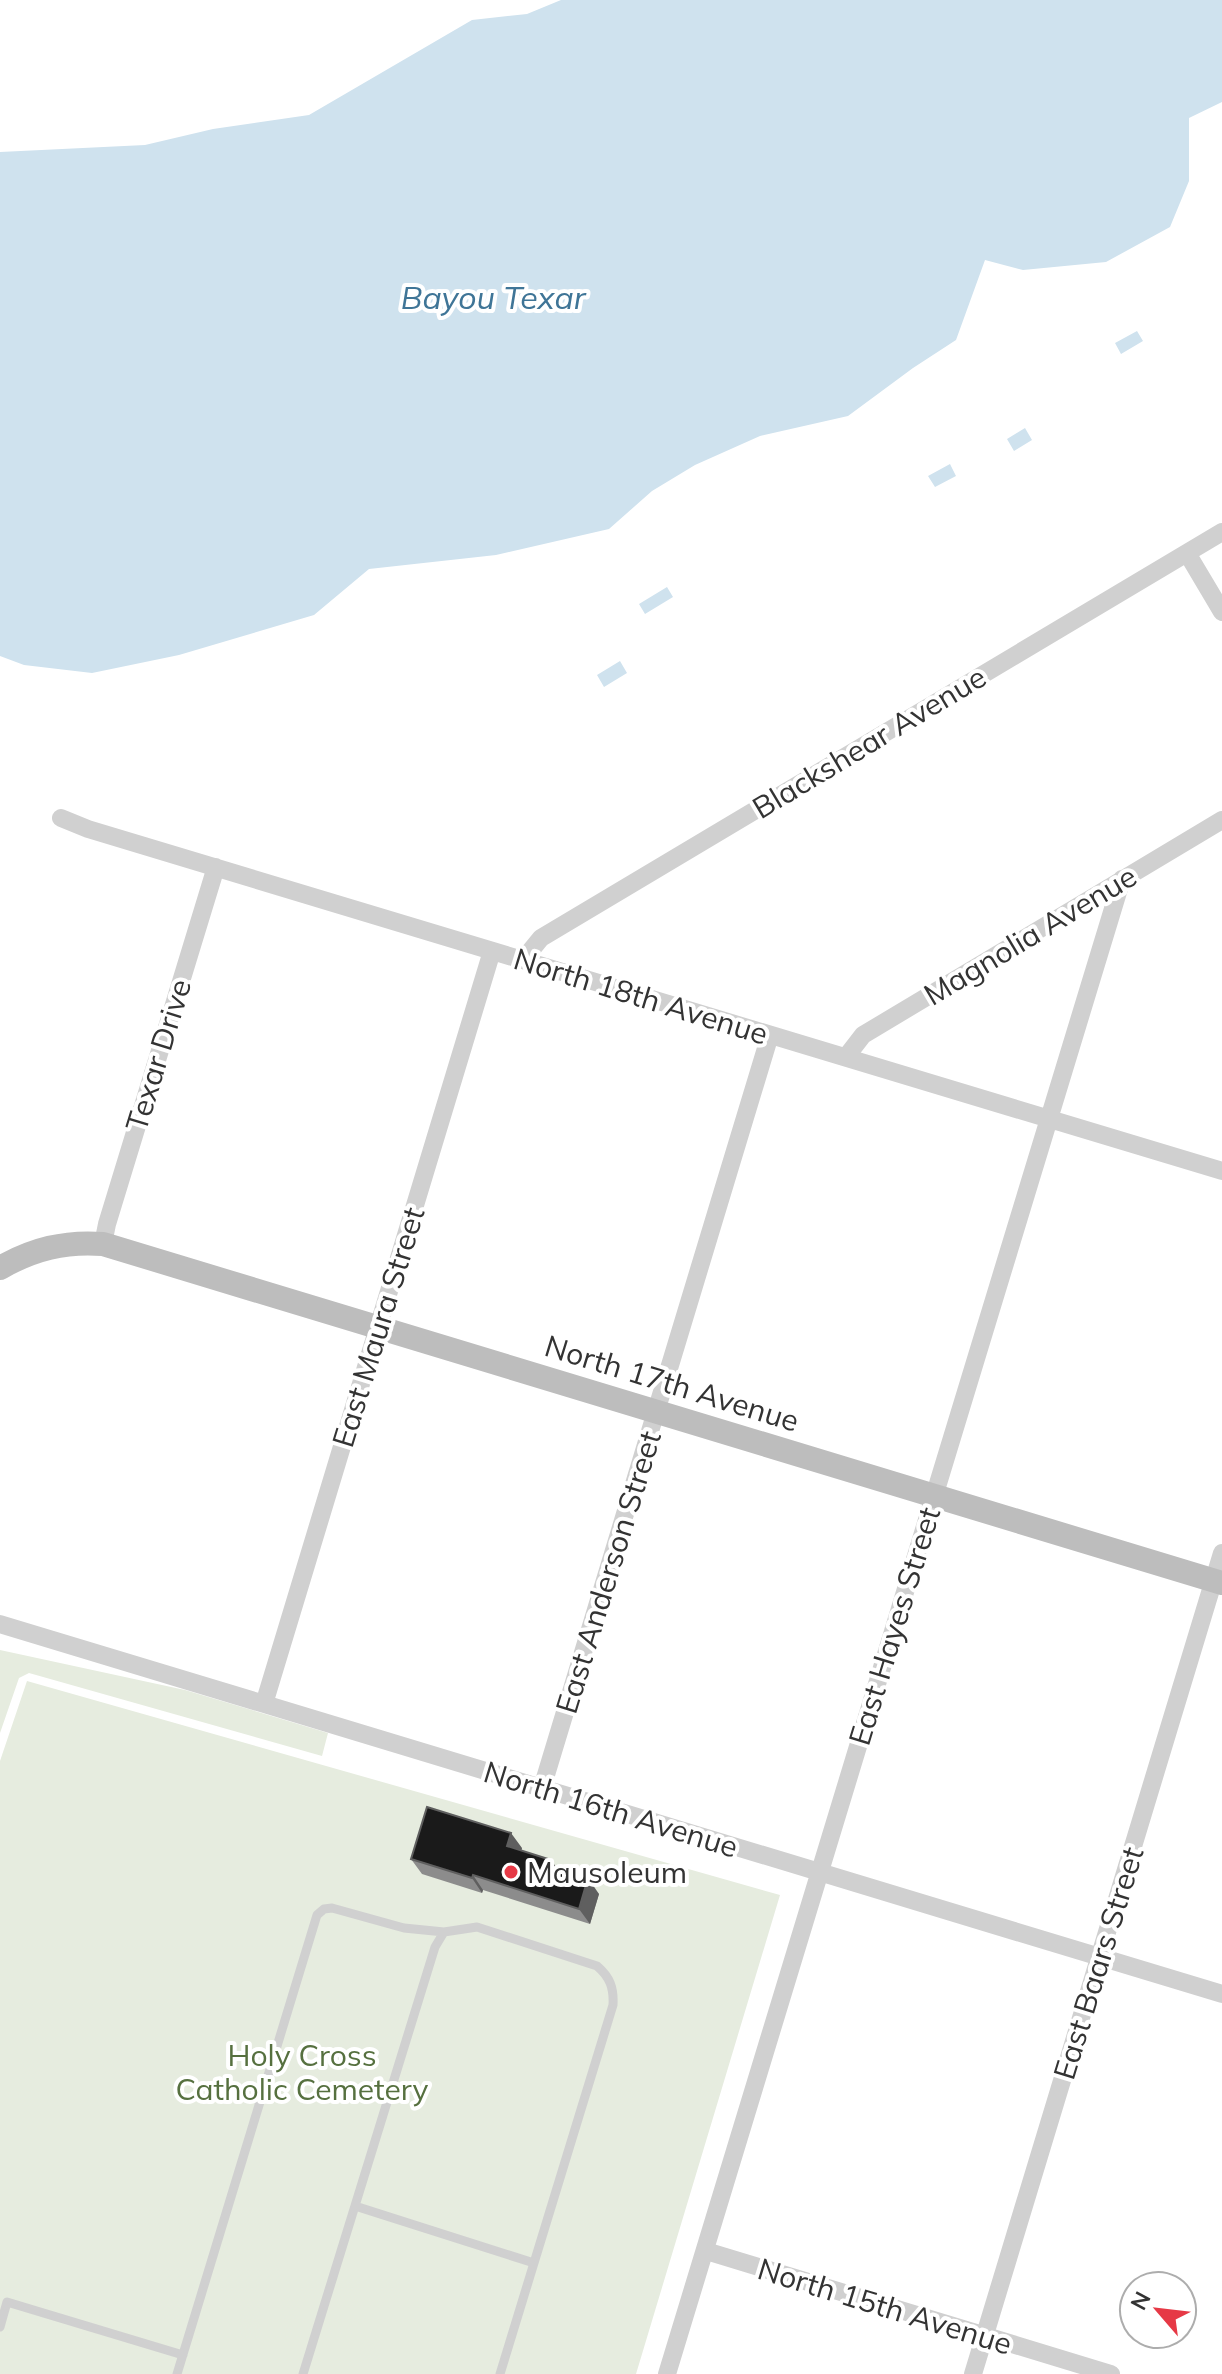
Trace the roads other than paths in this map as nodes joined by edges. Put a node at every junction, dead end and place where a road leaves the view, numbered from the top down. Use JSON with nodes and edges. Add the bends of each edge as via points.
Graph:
{"nodes":[{"id":1,"x":1222,"y":532,"type":"edge"},
{"id":2,"x":1187,"y":553,"type":"junction"},
{"id":3,"x":1222,"y":612,"type":"edge"},
{"id":4,"x":61,"y":818,"type":"dead end"},
{"id":5,"x":1222,"y":820,"type":"edge"},
{"id":6,"x":216,"y":867,"type":"junction"},
{"id":7,"x":1122,"y":879,"type":"junction"},
{"id":8,"x":492,"y":951,"type":"junction"},
{"id":9,"x":523,"y":960,"type":"junction"},
{"id":10,"x":770,"y":1035,"type":"junction"},
{"id":11,"x":846,"y":1057,"type":"junction"},
{"id":12,"x":1048,"y":1119,"type":"junction"},
{"id":13,"x":1222,"y":1171,"type":"edge"},
{"id":14,"x":103,"y":1244,"type":"junction"},
{"id":15,"x":0,"y":1268,"type":"edge"},
{"id":16,"x":379,"y":1327,"type":"junction"},
{"id":17,"x":657,"y":1412,"type":"junction"},
{"id":18,"x":933,"y":1496,"type":"junction"},
{"id":19,"x":1222,"y":1553,"type":"edge"},
{"id":20,"x":1218,"y":1582,"type":"edge"},
{"id":21,"x":0,"y":1624,"type":"edge"},
{"id":22,"x":264,"y":1704,"type":"junction"},
{"id":23,"x":542,"y":1788,"type":"junction"},
{"id":24,"x":820,"y":1873,"type":"junction"},
{"id":25,"x":444,"y":1932,"type":"junction"},
{"id":26,"x":1100,"y":1957,"type":"junction"},
{"id":27,"x":1222,"y":1994,"type":"edge"},
{"id":28,"x":355,"y":2206,"type":"junction"},
{"id":29,"x":706,"y":2251,"type":"junction"},
{"id":30,"x":534,"y":2263,"type":"junction"},
{"id":31,"x":0,"y":2327,"type":"edge"},
{"id":32,"x":985,"y":2336,"type":"junction"},
{"id":33,"x":183,"y":2355,"type":"junction"},
{"id":34,"x":177,"y":2374,"type":"edge"},
{"id":35,"x":303,"y":2374,"type":"edge"},
{"id":36,"x":500,"y":2374,"type":"edge"},
{"id":37,"x":667,"y":2374,"type":"edge"},
{"id":38,"x":973,"y":2374,"type":"edge"},
{"id":39,"x":1111,"y":2374,"type":"edge"}],
"edges":[{"from":1,"to":2,"type":"street","name":"Blackshear Avenue"},
{"from":2,"to":3,"type":"street"},
{"from":2,"to":9,"type":"street","name":"Blackshear Avenue","via":[[541,938]]},
{"from":4,"to":6,"type":"street","name":"North 18th Avenue"},
{"from":5,"to":7,"type":"street","name":"Magnolia Avenue"},
{"from":6,"to":8,"type":"street","name":"North 18th Avenue"},
{"from":6,"to":14,"type":"street","name":"Texar Drive"},
{"from":7,"to":11,"type":"street","name":"Magnolia Avenue","via":[[863,1035]]},
{"from":7,"to":12,"type":"street","name":"East Hayes Street"},
{"from":8,"to":9,"type":"street","name":"North 18th Avenue"},
{"from":8,"to":16,"type":"street","name":"East Maura Street"},
{"from":9,"to":10,"type":"street","name":"North 18th Avenue"},
{"from":10,"to":11,"type":"street","name":"North 18th Avenue"},
{"from":10,"to":17,"type":"street","name":"East Anderson Street"},
{"from":11,"to":12,"type":"street","name":"North 18th Avenue"},
{"from":12,"to":13,"type":"street","name":"North 18th Avenue"},
{"from":12,"to":18,"type":"street","name":"East Hayes Street"},
{"from":14,"to":15,"type":"street","name":"North 17th Avenue","via":[[41,1249]]},
{"from":14,"to":16,"type":"street","name":"North 17th Avenue"},
{"from":16,"to":17,"type":"street","name":"North 17th Avenue"},
{"from":16,"to":22,"type":"street","name":"East Maura Street"},
{"from":17,"to":18,"type":"street","name":"North 17th Avenue"},
{"from":17,"to":23,"type":"street","name":"East Anderson Street"},
{"from":18,"to":20,"type":"street","name":"North 17th Avenue"},
{"from":18,"to":24,"type":"street","name":"East Hayes Street"},
{"from":19,"to":20,"type":"street","name":"East Baars Street"},
{"from":20,"to":26,"type":"street","name":"East Baars Street"},
{"from":21,"to":22,"type":"street","name":"North 16th Avenue"},
{"from":22,"to":23,"type":"street","name":"North 16th Avenue"},
{"from":23,"to":24,"type":"street","name":"North 16th Avenue"},
{"from":24,"to":26,"type":"street","name":"North 16th Avenue"},
{"from":24,"to":29,"type":"street","name":"East Hayes Street"},
{"from":25,"to":28,"type":"lane","via":[[430,1960]]},
{"from":25,"to":30,"type":"lane","via":[[477,1927],[496,1932],[586,1961],[612,1983],[613,2005]]},
{"from":25,"to":33,"type":"lane","via":[[404,1928],[332,1908],[317,1915]]},
{"from":26,"to":27,"type":"street","name":"North 16th Avenue"},
{"from":26,"to":32,"type":"street","name":"East Baars Street"},
{"from":28,"to":30,"type":"lane"},
{"from":28,"to":35,"type":"lane"},
{"from":29,"to":32,"type":"street","name":"North 15th Avenue"},
{"from":29,"to":37,"type":"street","name":"East Hayes Street"},
{"from":30,"to":36,"type":"lane"},
{"from":31,"to":33,"type":"lane","via":[[7,2302]]},
{"from":32,"to":38,"type":"street","name":"East Baars Street"},
{"from":32,"to":39,"type":"street","name":"North 15th Avenue"},
{"from":33,"to":34,"type":"lane"}]}
